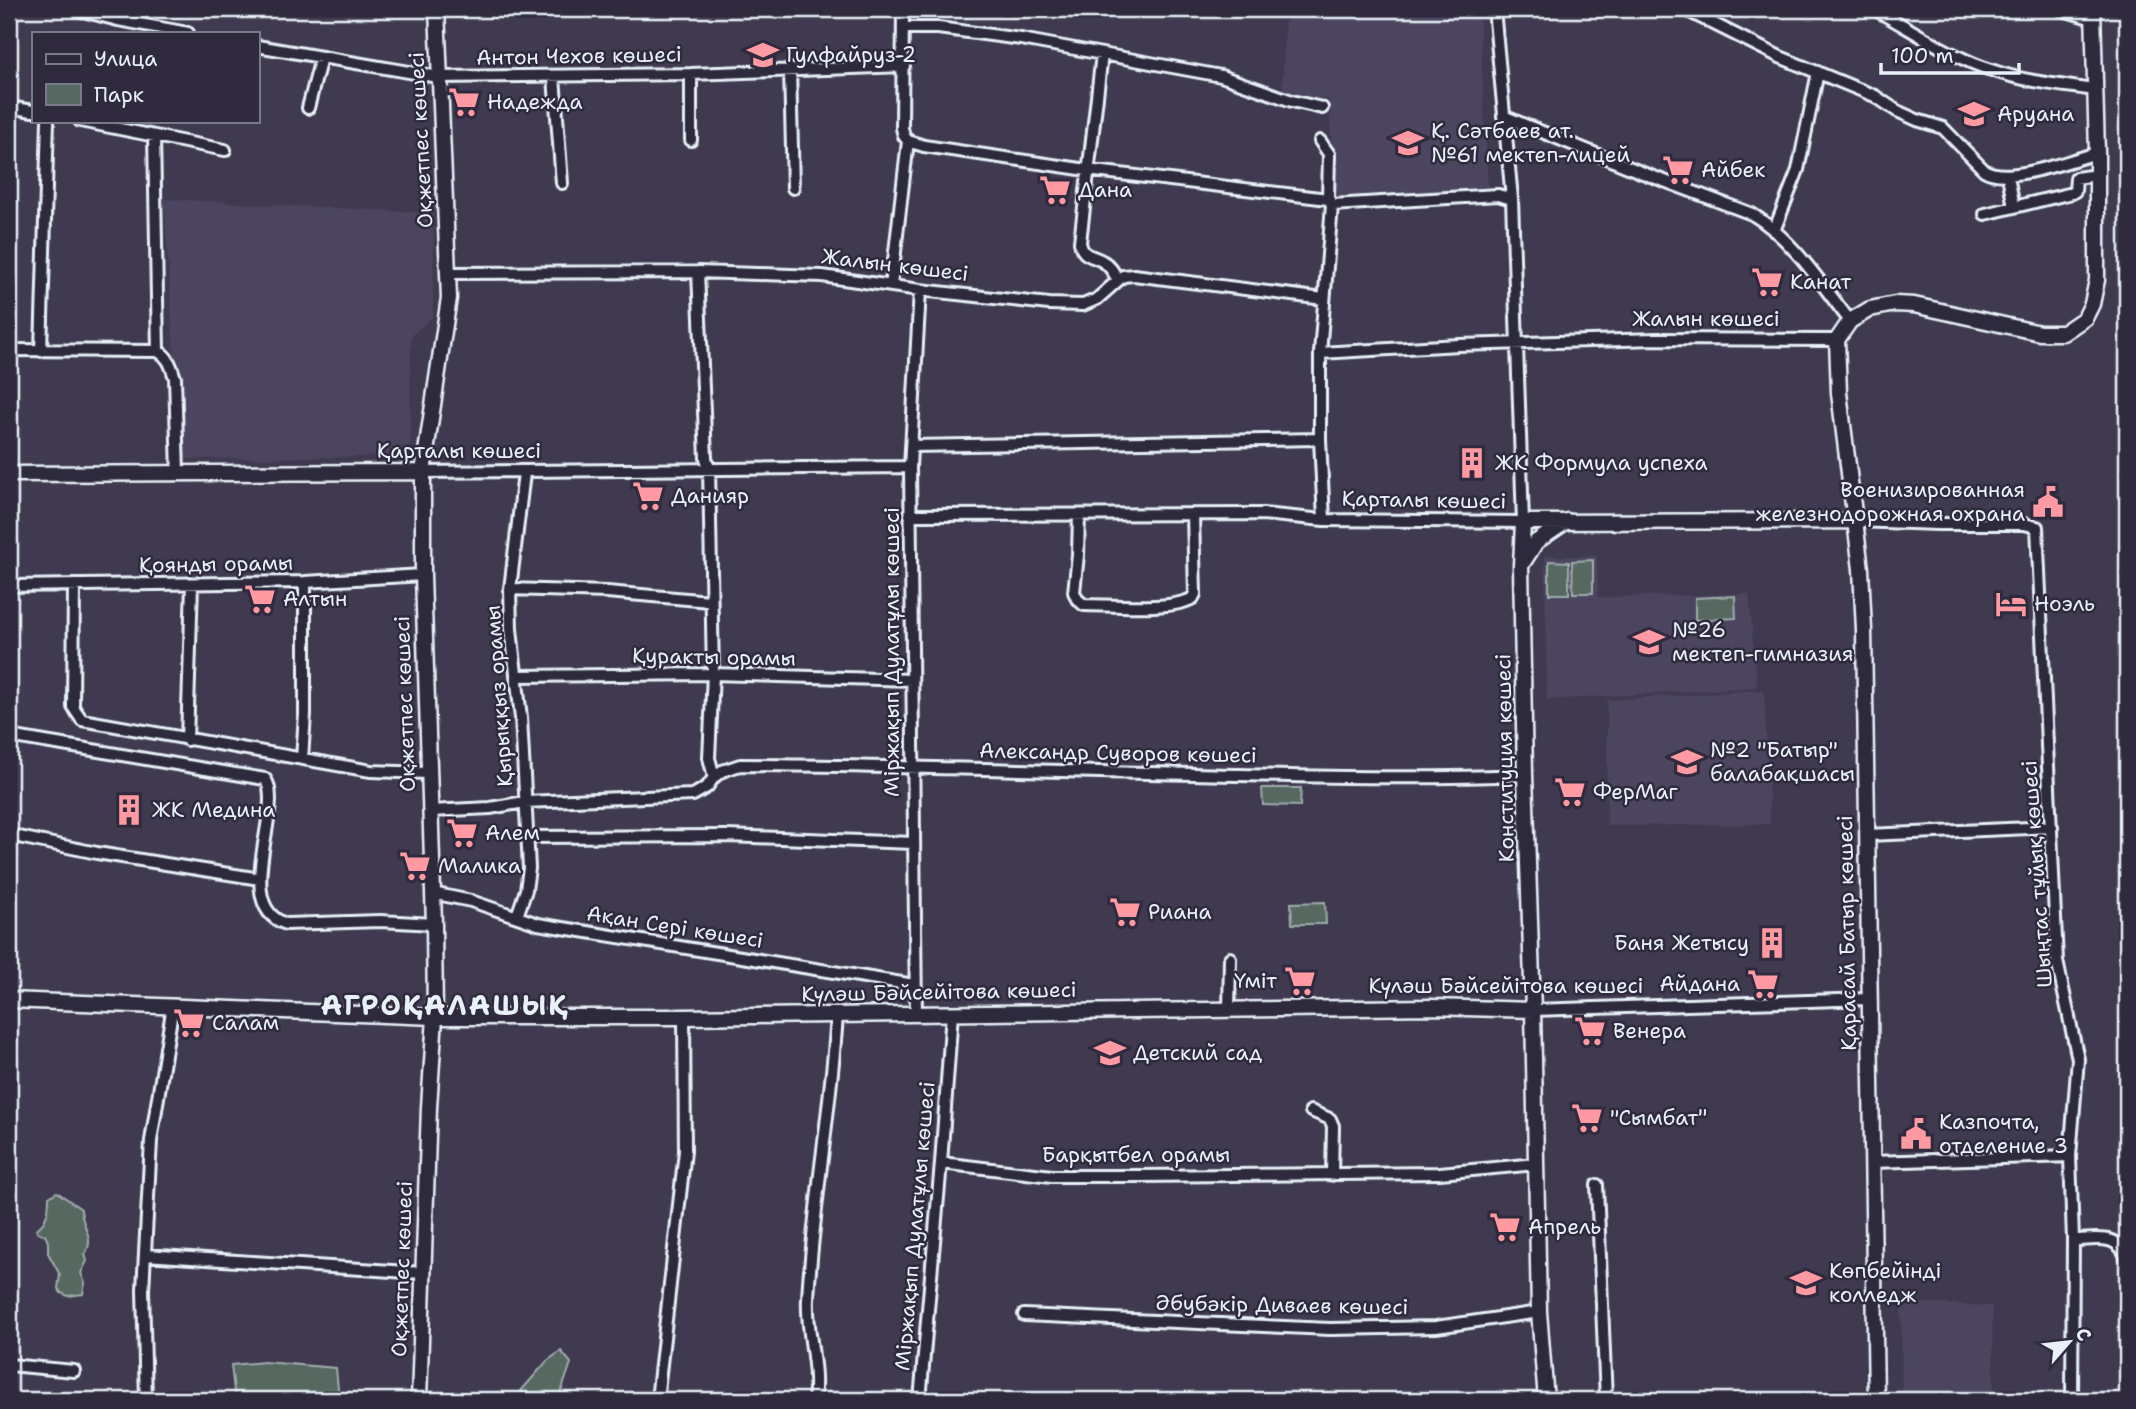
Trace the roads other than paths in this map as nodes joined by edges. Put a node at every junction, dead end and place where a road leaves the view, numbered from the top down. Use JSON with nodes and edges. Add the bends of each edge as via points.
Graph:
{"nodes":[{"id":1,"x":75,"y":9,"type":"edge"},
{"id":2,"x":437,"y":9,"type":"edge"},
{"id":3,"x":903,"y":9,"type":"edge"},
{"id":4,"x":1494,"y":9,"type":"edge"},
{"id":5,"x":1684,"y":9,"type":"edge"},
{"id":6,"x":1874,"y":9,"type":"edge"},
{"id":7,"x":2060,"y":9,"type":"edge"},
{"id":8,"x":2093,"y":14,"type":"edge"},
{"id":9,"x":904,"y":28,"type":"junction"},
{"id":10,"x":183,"y":32,"type":"edge"},
{"id":11,"x":259,"y":46,"type":"edge"},
{"id":12,"x":1102,"y":54,"type":"junction"},
{"id":13,"x":321,"y":58,"type":"junction"},
{"id":14,"x":904,"y":66,"type":"junction"},
{"id":15,"x":790,"y":69,"type":"junction"},
{"id":16,"x":1818,"y":72,"type":"junction"},
{"id":17,"x":691,"y":74,"type":"junction"},
{"id":18,"x":438,"y":77,"type":"junction"},
{"id":19,"x":554,"y":77,"type":"junction"},
{"id":20,"x":2095,"y":90,"type":"junction"},
{"id":21,"x":9,"y":107,"type":"edge"},
{"id":22,"x":1322,"y":107,"type":"dead end"},
{"id":23,"x":307,"y":108,"type":"dead end"},
{"id":24,"x":32,"y":111,"type":"edge"},
{"id":25,"x":1503,"y":116,"type":"junction"},
{"id":26,"x":48,"y":122,"type":"edge"},
{"id":27,"x":85,"y":122,"type":"edge"},
{"id":28,"x":154,"y":136,"type":"junction"},
{"id":29,"x":691,"y":141,"type":"dead end"},
{"id":30,"x":908,"y":141,"type":"junction"},
{"id":31,"x":1320,"y":141,"type":"dead end"},
{"id":32,"x":225,"y":150,"type":"dead end"},
{"id":33,"x":2097,"y":153,"type":"junction"},
{"id":34,"x":2072,"y":160,"type":"junction"},
{"id":35,"x":1087,"y":170,"type":"junction"},
{"id":36,"x":2097,"y":175,"type":"junction"},
{"id":37,"x":2008,"y":176,"type":"junction"},
{"id":38,"x":2076,"y":178,"type":"junction"},
{"id":39,"x":562,"y":183,"type":"dead end"},
{"id":40,"x":793,"y":188,"type":"dead end"},
{"id":41,"x":1512,"y":199,"type":"junction"},
{"id":42,"x":1330,"y":202,"type":"junction"},
{"id":43,"x":2014,"y":207,"type":"junction"},
{"id":44,"x":1985,"y":214,"type":"dead end"},
{"id":45,"x":1774,"y":231,"type":"junction"},
{"id":46,"x":698,"y":272,"type":"junction"},
{"id":47,"x":448,"y":274,"type":"junction"},
{"id":48,"x":1118,"y":280,"type":"junction"},
{"id":49,"x":891,"y":286,"type":"junction"},
{"id":50,"x":920,"y":290,"type":"junction"},
{"id":51,"x":1324,"y":299,"type":"junction"},
{"id":52,"x":1850,"y":321,"type":"junction"},
{"id":53,"x":1837,"y":340,"type":"junction"},
{"id":54,"x":1519,"y":344,"type":"junction"},
{"id":55,"x":9,"y":350,"type":"edge"},
{"id":56,"x":41,"y":351,"type":"junction"},
{"id":57,"x":158,"y":351,"type":"junction"},
{"id":58,"x":1320,"y":353,"type":"junction"},
{"id":59,"x":1320,"y":439,"type":"junction"},
{"id":60,"x":912,"y":446,"type":"junction"},
{"id":61,"x":910,"y":467,"type":"junction"},
{"id":62,"x":709,"y":468,"type":"junction"},
{"id":63,"x":178,"y":472,"type":"junction"},
{"id":64,"x":423,"y":472,"type":"junction"},
{"id":65,"x":524,"y":473,"type":"junction"},
{"id":66,"x":9,"y":474,"type":"edge"},
{"id":67,"x":910,"y":515,"type":"junction"},
{"id":68,"x":1079,"y":515,"type":"junction"},
{"id":69,"x":1192,"y":515,"type":"junction"},
{"id":70,"x":1324,"y":520,"type":"junction"},
{"id":71,"x":1569,"y":520,"type":"junction"},
{"id":72,"x":1855,"y":521,"type":"junction"},
{"id":73,"x":1523,"y":522,"type":"junction"},
{"id":74,"x":1938,"y":524,"type":"joint"},
{"id":75,"x":1521,"y":566,"type":"junction"},
{"id":76,"x":423,"y":575,"type":"junction"},
{"id":77,"x":305,"y":582,"type":"junction"},
{"id":78,"x":192,"y":584,"type":"junction"},
{"id":79,"x":74,"y":585,"type":"junction"},
{"id":80,"x":9,"y":586,"type":"edge"},
{"id":81,"x":510,"y":589,"type":"junction"},
{"id":82,"x":710,"y":601,"type":"junction"},
{"id":83,"x":713,"y":674,"type":"junction"},
{"id":84,"x":516,"y":676,"type":"junction"},
{"id":85,"x":912,"y":680,"type":"junction"},
{"id":86,"x":9,"y":736,"type":"edge"},
{"id":87,"x":187,"y":740,"type":"junction"},
{"id":88,"x":302,"y":759,"type":"junction"},
{"id":89,"x":911,"y":766,"type":"junction"},
{"id":90,"x":428,"y":773,"type":"junction"},
{"id":91,"x":1524,"y":775,"type":"junction"},
{"id":92,"x":714,"y":777,"type":"junction"},
{"id":93,"x":526,"y":802,"type":"junction"},
{"id":94,"x":430,"y":811,"type":"junction"},
{"id":95,"x":2052,"y":827,"type":"junction"},
{"id":96,"x":9,"y":835,"type":"edge"},
{"id":97,"x":1867,"y":835,"type":"junction"},
{"id":98,"x":528,"y":837,"type":"junction"},
{"id":99,"x":914,"y":843,"type":"junction"},
{"id":100,"x":260,"y":879,"type":"junction"},
{"id":101,"x":432,"y":893,"type":"junction"},
{"id":102,"x":517,"y":916,"type":"junction"},
{"id":103,"x":434,"y":925,"type":"junction"},
{"id":104,"x":1230,"y":958,"type":"dead end"},
{"id":105,"x":914,"y":985,"type":"junction"},
{"id":106,"x":1870,"y":999,"type":"junction"},
{"id":107,"x":9,"y":1000,"type":"edge"},
{"id":108,"x":173,"y":1006,"type":"junction"},
{"id":109,"x":1533,"y":1010,"type":"junction"},
{"id":110,"x":1229,"y":1011,"type":"junction"},
{"id":111,"x":952,"y":1013,"type":"junction"},
{"id":112,"x":916,"y":1014,"type":"junction"},
{"id":113,"x":836,"y":1015,"type":"junction"},
{"id":114,"x":435,"y":1017,"type":"junction"},
{"id":115,"x":684,"y":1017,"type":"junction"},
{"id":116,"x":1311,"y":1111,"type":"dead end"},
{"id":117,"x":2070,"y":1156,"type":"junction"},
{"id":118,"x":1871,"y":1162,"type":"junction"},
{"id":119,"x":941,"y":1163,"type":"junction"},
{"id":120,"x":1536,"y":1164,"type":"junction"},
{"id":121,"x":1332,"y":1175,"type":"junction"},
{"id":122,"x":1597,"y":1185,"type":"dead end"},
{"id":123,"x":2073,"y":1240,"type":"junction"},
{"id":124,"x":145,"y":1255,"type":"junction"},
{"id":125,"x":2127,"y":1259,"type":"edge"},
{"id":126,"x":423,"y":1273,"type":"junction"},
{"id":127,"x":1539,"y":1312,"type":"junction"},
{"id":128,"x":1024,"y":1315,"type":"dead end"},
{"id":129,"x":2127,"y":1345,"type":"edge"},
{"id":130,"x":9,"y":1365,"type":"edge"},
{"id":131,"x":74,"y":1371,"type":"dead end"},
{"id":132,"x":2127,"y":1394,"type":"edge"},
{"id":133,"x":146,"y":1400,"type":"edge"},
{"id":134,"x":419,"y":1400,"type":"edge"},
{"id":135,"x":657,"y":1400,"type":"edge"},
{"id":136,"x":814,"y":1400,"type":"edge"},
{"id":137,"x":920,"y":1400,"type":"edge"},
{"id":138,"x":1546,"y":1400,"type":"edge"},
{"id":139,"x":1606,"y":1400,"type":"edge"},
{"id":140,"x":1875,"y":1400,"type":"edge"},
{"id":141,"x":2073,"y":1400,"type":"edge"}],
"edges":[{"from":1,"to":10,"type":"street"},
{"from":2,"to":18,"type":"street","name":"Оқжетпес көшесі"},
{"from":3,"to":9,"type":"street"},
{"from":4,"to":25,"type":"street","name":"Конституция көшесі"},
{"from":5,"to":16,"type":"street"},
{"from":6,"to":20,"type":"street","via":[[1983,67],[2015,78]]},
{"from":7,"to":8,"type":"street"},
{"from":8,"to":20,"type":"street"},
{"from":9,"to":12,"type":"street","via":[[938,28]]},
{"from":9,"to":14,"type":"street"},
{"from":11,"to":13,"type":"street","name":"Антон Чехов көшесі"},
{"from":12,"to":22,"type":"street","via":[[1221,76]]},
{"from":12,"to":35,"type":"street"},
{"from":13,"to":18,"type":"street","name":"Антон Чехов көшесі"},
{"from":13,"to":23,"type":"street"},
{"from":14,"to":15,"type":"street","name":"Антон Чехов көшесі"},
{"from":14,"to":30,"type":"street","via":[[902,128]]},
{"from":15,"to":17,"type":"street","name":"Антон Чехов көшесі"},
{"from":15,"to":40,"type":"street"},
{"from":16,"to":37,"type":"street","via":[[1875,96],[1907,116],[1943,128],[1987,173]]},
{"from":16,"to":45,"type":"street","via":[[1798,170]]},
{"from":17,"to":19,"type":"street","name":"Антон Чехов көшесі"},
{"from":17,"to":29,"type":"street"},
{"from":18,"to":19,"type":"street","name":"Антон Чехов көшесі"},
{"from":18,"to":47,"type":"street","name":"Оқжетпес көшесі"},
{"from":19,"to":39,"type":"street"},
{"from":20,"to":33,"type":"street"},
{"from":21,"to":24,"type":"street"},
{"from":25,"to":41,"type":"street","name":"Конституция көшесі"},
{"from":25,"to":45,"type":"street","via":[[1752,214]]},
{"from":26,"to":56,"type":"street"},
{"from":27,"to":28,"type":"street"},
{"from":28,"to":32,"type":"street"},
{"from":28,"to":57,"type":"street"},
{"from":30,"to":35,"type":"street"},
{"from":30,"to":49,"type":"street"},
{"from":31,"to":42,"type":"street","via":[[1329,154]]},
{"from":33,"to":34,"type":"street"},
{"from":33,"to":36,"type":"street"},
{"from":34,"to":37,"type":"street"},
{"from":34,"to":38,"type":"street"},
{"from":35,"to":42,"type":"street"},
{"from":35,"to":48,"type":"street","via":[[1081,249],[1102,260]]},
{"from":36,"to":38,"type":"street"},
{"from":36,"to":52,"type":"street","via":[[2097,280],[2092,304],[2074,327],[2063,333],[2040,333],[1895,304],[1870,309]]},
{"from":37,"to":43,"type":"street"},
{"from":38,"to":43,"type":"street","via":[[2072,193]]},
{"from":41,"to":42,"type":"street","via":[[1498,195]]},
{"from":41,"to":54,"type":"street","name":"Конституция көшесі"},
{"from":42,"to":51,"type":"street"},
{"from":43,"to":44,"type":"street"},
{"from":45,"to":52,"type":"street"},
{"from":46,"to":47,"type":"street","name":"Жалын көшесі"},
{"from":46,"to":49,"type":"street","name":"Жалын көшесі","via":[[822,276]]},
{"from":46,"to":62,"type":"street"},
{"from":47,"to":64,"type":"street","name":"Оқжетпес көшесі","via":[[447,318]]},
{"from":48,"to":50,"type":"street","name":"Жалын көшесі","via":[[1083,305]]},
{"from":48,"to":51,"type":"street","via":[[1134,275]]},
{"from":49,"to":50,"type":"street","name":"Жалын көшесі"},
{"from":50,"to":60,"type":"street","name":"Міржақып Дулатұлы көшесі"},
{"from":51,"to":58,"type":"street"},
{"from":52,"to":53,"type":"street"},
{"from":53,"to":54,"type":"street","name":"Жалын көшесі"},
{"from":53,"to":72,"type":"street","name":"Қарасай Батыр көшесі"},
{"from":54,"to":58,"type":"street","name":"Жалын көшесі"},
{"from":54,"to":73,"type":"street","name":"Конституция көшесі"},
{"from":55,"to":56,"type":"street"},
{"from":56,"to":57,"type":"street"},
{"from":57,"to":63,"type":"street","via":[[170,363],[175,378]]},
{"from":58,"to":59,"type":"street"},
{"from":59,"to":60,"type":"street"},
{"from":59,"to":70,"type":"street"},
{"from":60,"to":61,"type":"street","name":"Міржақып Дулатұлы көшесі"},
{"from":61,"to":62,"type":"street","name":"Қарталы көшесі"},
{"from":61,"to":67,"type":"street","name":"Міржақып Дулатұлы көшесі"},
{"from":62,"to":65,"type":"street","name":"Қарталы көшесі"},
{"from":62,"to":82,"type":"street"},
{"from":63,"to":64,"type":"street","name":"Қарталы көшесі"},
{"from":63,"to":66,"type":"street","name":"Қарталы көшесі"},
{"from":64,"to":65,"type":"street","name":"Қарталы көшесі"},
{"from":64,"to":76,"type":"street","name":"Оқжетпес көшесі"},
{"from":65,"to":81,"type":"street","name":"Қырыққыз орамы"},
{"from":67,"to":68,"type":"street","name":"Қарталы көшесі"},
{"from":67,"to":85,"type":"street","name":"Міржақып Дулатұлы көшесі"},
{"from":68,"to":69,"type":"street","name":"Қарталы көшесі"},
{"from":68,"to":69,"type":"street","via":[[1077,599],[1084,605],[1143,605],[1178,604],[1193,598]]},
{"from":69,"to":70,"type":"street","name":"Қарталы көшесі","via":[[1263,514]]},
{"from":70,"to":73,"type":"street","name":"Қарталы көшесі"},
{"from":71,"to":72,"type":"street","name":"Қарталы көшесі"},
{"from":71,"to":73,"type":"street","name":"Қарталы көшесі"},
{"from":71,"to":75,"type":"street","via":[[1536,542]]},
{"from":72,"to":74,"type":"street","name":"Қарталы көшесі"},
{"from":72,"to":97,"type":"street","name":"Қарасай Батыр көшесі","via":[[1864,630]]},
{"from":73,"to":75,"type":"street","name":"Конституция көшесі"},
{"from":74,"to":95,"type":"street","name":"Шыңтас тұйық көшесі","via":[[2037,527]]},
{"from":75,"to":91,"type":"street","name":"Конституция көшесі"},
{"from":76,"to":77,"type":"street","name":"Қоянды орамы"},
{"from":76,"to":90,"type":"street","name":"Оқжетпес көшесі"},
{"from":77,"to":78,"type":"street","name":"Қоянды орамы"},
{"from":77,"to":88,"type":"street"},
{"from":78,"to":79,"type":"street","name":"Қоянды орамы"},
{"from":78,"to":87,"type":"street"},
{"from":79,"to":80,"type":"street","name":"Қоянды орамы"},
{"from":79,"to":87,"type":"street","via":[[73,707],[77,716],[86,722]]},
{"from":81,"to":82,"type":"street"},
{"from":81,"to":84,"type":"street","name":"Қырыққыз орамы"},
{"from":82,"to":83,"type":"street"},
{"from":83,"to":84,"type":"street","name":"Қуракты орамы"},
{"from":83,"to":85,"type":"street","name":"Қуракты орамы"},
{"from":83,"to":92,"type":"street","via":[[709,758]]},
{"from":84,"to":93,"type":"street","name":"Қырыққыз орамы"},
{"from":85,"to":89,"type":"street","name":"Міржақып Дулатұлы көшесі"},
{"from":86,"to":100,"type":"street","via":[[265,779],[269,802]]},
{"from":87,"to":88,"type":"street"},
{"from":88,"to":90,"type":"street","via":[[371,771]]},
{"from":89,"to":91,"type":"street","name":"Александр Суворов көшесі","via":[[1418,778]]},
{"from":89,"to":92,"type":"street","name":"Александр Суворов көшесі","via":[[740,765]]},
{"from":89,"to":99,"type":"street","name":"Міржақып Дулатұлы көшесі"},
{"from":90,"to":94,"type":"street","name":"Оқжетпес көшесі"},
{"from":91,"to":109,"type":"street","name":"Конституция көшесі"},
{"from":92,"to":93,"type":"street","via":[[693,795]]},
{"from":93,"to":94,"type":"street"},
{"from":93,"to":98,"type":"street","name":"Қырыққыз орамы"},
{"from":94,"to":101,"type":"street","name":"Оқжетпес көшесі"},
{"from":95,"to":97,"type":"street"},
{"from":95,"to":117,"type":"street","name":"Шыңтас тұйық көшесі","via":[[2057,961],[2078,1059]]},
{"from":96,"to":100,"type":"street"},
{"from":97,"to":106,"type":"street","name":"Қарасай Батыр көшесі"},
{"from":98,"to":99,"type":"street","via":[[727,836]]},
{"from":98,"to":102,"type":"street","name":"Қырыққыз орамы","via":[[526,890]]},
{"from":99,"to":105,"type":"street","name":"Міржақып Дулатұлы көшесі"},
{"from":100,"to":103,"type":"street","via":[[263,901],[272,916],[286,924],[380,921]]},
{"from":101,"to":102,"type":"street","name":"Ақан Сері көшесі"},
{"from":101,"to":103,"type":"street","name":"Оқжетпес көшесі"},
{"from":102,"to":105,"type":"street","name":"Ақан Сері көшесі","via":[[538,924]]},
{"from":103,"to":114,"type":"street","name":"Оқжетпес көшесі"},
{"from":104,"to":110,"type":"street"},
{"from":105,"to":112,"type":"street","name":"Міржақып Дулатұлы көшесі"},
{"from":106,"to":109,"type":"street","name":"Күләш Бәйсейітова көшесі"},
{"from":106,"to":118,"type":"street","name":"Қарасай Батыр көшесі"},
{"from":107,"to":108,"type":"street","name":"Күләш Бәйсейітова көшесі"},
{"from":108,"to":114,"type":"street","name":"Күләш Бәйсейітова көшесі"},
{"from":108,"to":124,"type":"street","via":[[151,1141]]},
{"from":109,"to":110,"type":"street","name":"Күләш Бәйсейітова көшесі"},
{"from":109,"to":120,"type":"street","name":"Конституция көшесі"},
{"from":110,"to":111,"type":"street","name":"Күләш Бәйсейітова көшесі"},
{"from":111,"to":112,"type":"street","name":"Күләш Бәйсейітова көшесі"},
{"from":111,"to":119,"type":"street","name":"Міржақып Дулатұлы көшесі"},
{"from":112,"to":113,"type":"street","name":"Күләш Бәйсейітова көшесі"},
{"from":113,"to":115,"type":"street","name":"Күләш Бәйсейітова көшесі"},
{"from":113,"to":136,"type":"street","via":[[808,1301]]},
{"from":114,"to":115,"type":"street","name":"Күләш Бәйсейітова көшесі"},
{"from":114,"to":126,"type":"street","name":"Оқжетпес көшесі"},
{"from":115,"to":135,"type":"street","via":[[685,1151]]},
{"from":116,"to":121,"type":"street","via":[[1330,1119],[1333,1126]]},
{"from":117,"to":118,"type":"street"},
{"from":117,"to":123,"type":"street","name":"Шыңтас тұйық көшесі"},
{"from":118,"to":140,"type":"street","name":"Қарасай Батыр көшесі"},
{"from":119,"to":121,"type":"street","name":"Барқытбел орамы","via":[[1052,1175]]},
{"from":119,"to":137,"type":"street","name":"Міржақып Дулатұлы көшесі"},
{"from":120,"to":121,"type":"street","name":"Барқытбел орамы","via":[[1440,1173]]},
{"from":120,"to":127,"type":"street","name":"Конституция көшесі"},
{"from":122,"to":139,"type":"street"},
{"from":123,"to":125,"type":"street","via":[[2110,1239],[2123,1248]]},
{"from":123,"to":141,"type":"street","name":"Шыңтас тұйық көшесі"},
{"from":124,"to":126,"type":"street"},
{"from":124,"to":133,"type":"street"},
{"from":126,"to":134,"type":"street","name":"Оқжетпес көшесі"},
{"from":127,"to":128,"type":"street","name":"Әбубәкір Диваев көшесі","via":[[1436,1327],[1330,1329]]},
{"from":127,"to":138,"type":"street","name":"Конституция көшесі"},
{"from":129,"to":132,"type":"street"},
{"from":130,"to":131,"type":"street"}]}
